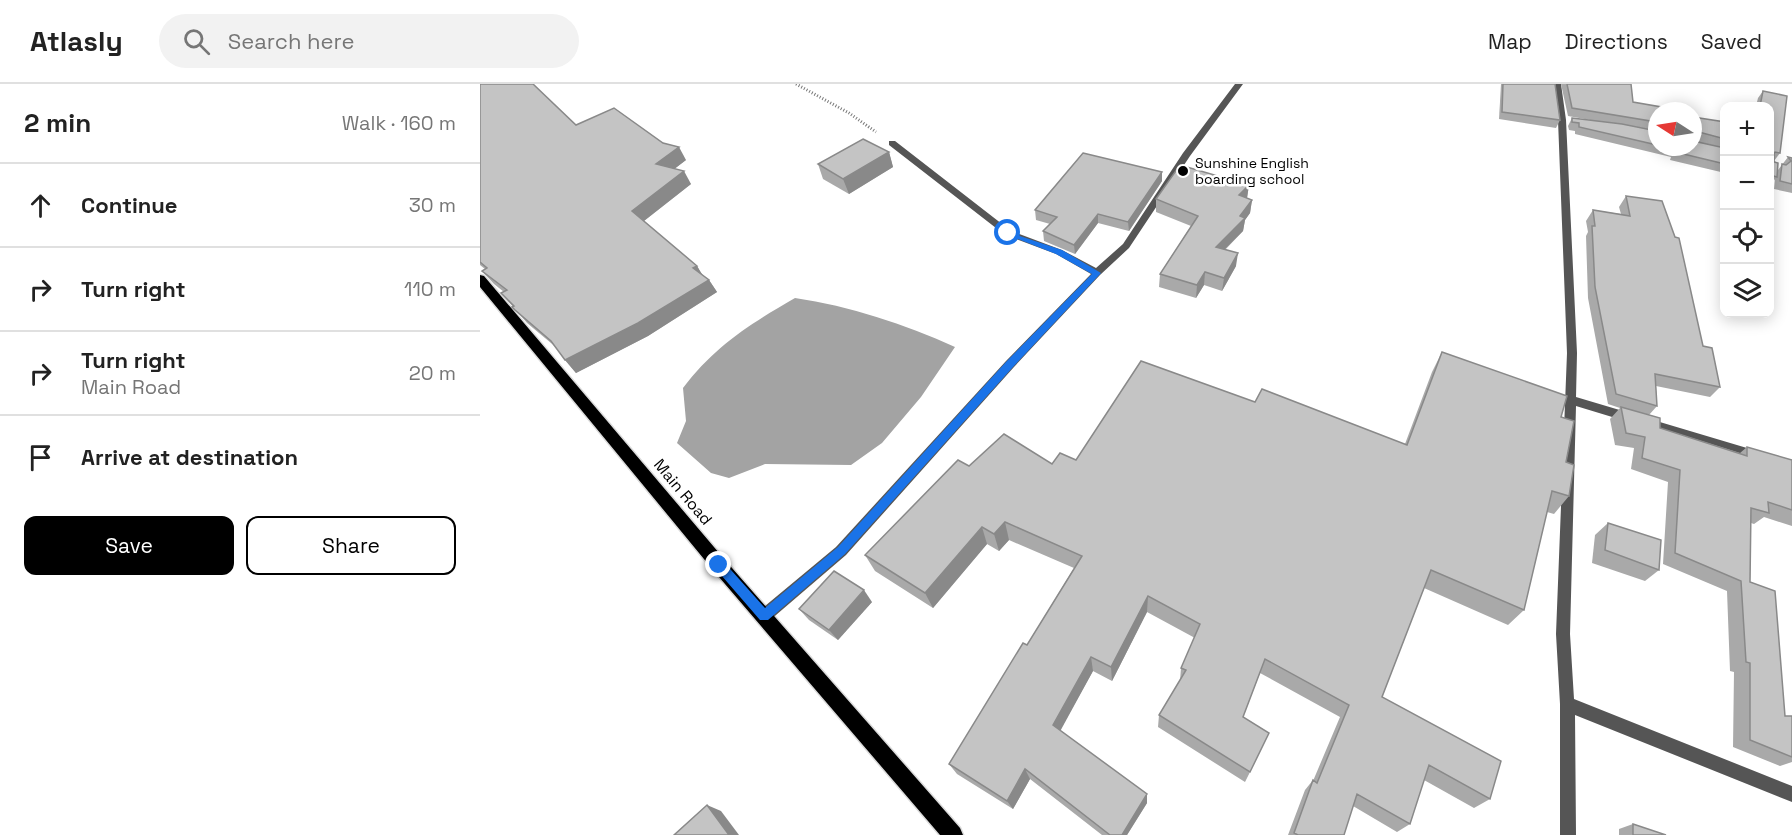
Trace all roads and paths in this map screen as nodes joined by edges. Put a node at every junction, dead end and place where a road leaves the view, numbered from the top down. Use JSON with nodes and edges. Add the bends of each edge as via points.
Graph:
{"nodes":[{"id":1,"x":796,"y":84,"type":"edge"},
{"id":2,"x":1239,"y":84,"type":"edge"},
{"id":3,"x":1557,"y":84,"type":"edge"},
{"id":4,"x":892,"y":143,"type":"joint"},
{"id":5,"x":1097,"y":273,"type":"junction"},
{"id":6,"x":480,"y":279,"type":"edge"},
{"id":7,"x":1572,"y":400,"type":"junction"},
{"id":8,"x":1770,"y":460,"type":"edge"},
{"id":9,"x":764,"y":616,"type":"junction"},
{"id":10,"x":1567,"y":704,"type":"junction"},
{"id":11,"x":1792,"y":794,"type":"edge"},
{"id":12,"x":953,"y":835,"type":"edge"},
{"id":13,"x":1568,"y":835,"type":"edge"}],
"edges":[{"from":1,"to":4,"type":"path","via":[[849,113]]},
{"from":2,"to":5,"type":"street","via":[[1186,154],[1126,246]]},
{"from":3,"to":7,"type":"street","via":[[1568,121]]},
{"from":4,"to":5,"type":"street","via":[[1008,233],[1059,252]]},
{"from":5,"to":9,"type":"street","via":[[841,550]]},
{"from":6,"to":9,"type":"main road","name":"Main Road"},
{"from":7,"to":8,"type":"street"},
{"from":7,"to":10,"type":"street","via":[[1563,634]]},
{"from":9,"to":12,"type":"main road","name":"Main Road"},
{"from":10,"to":11,"type":"street"},
{"from":10,"to":13,"type":"street"}]}
